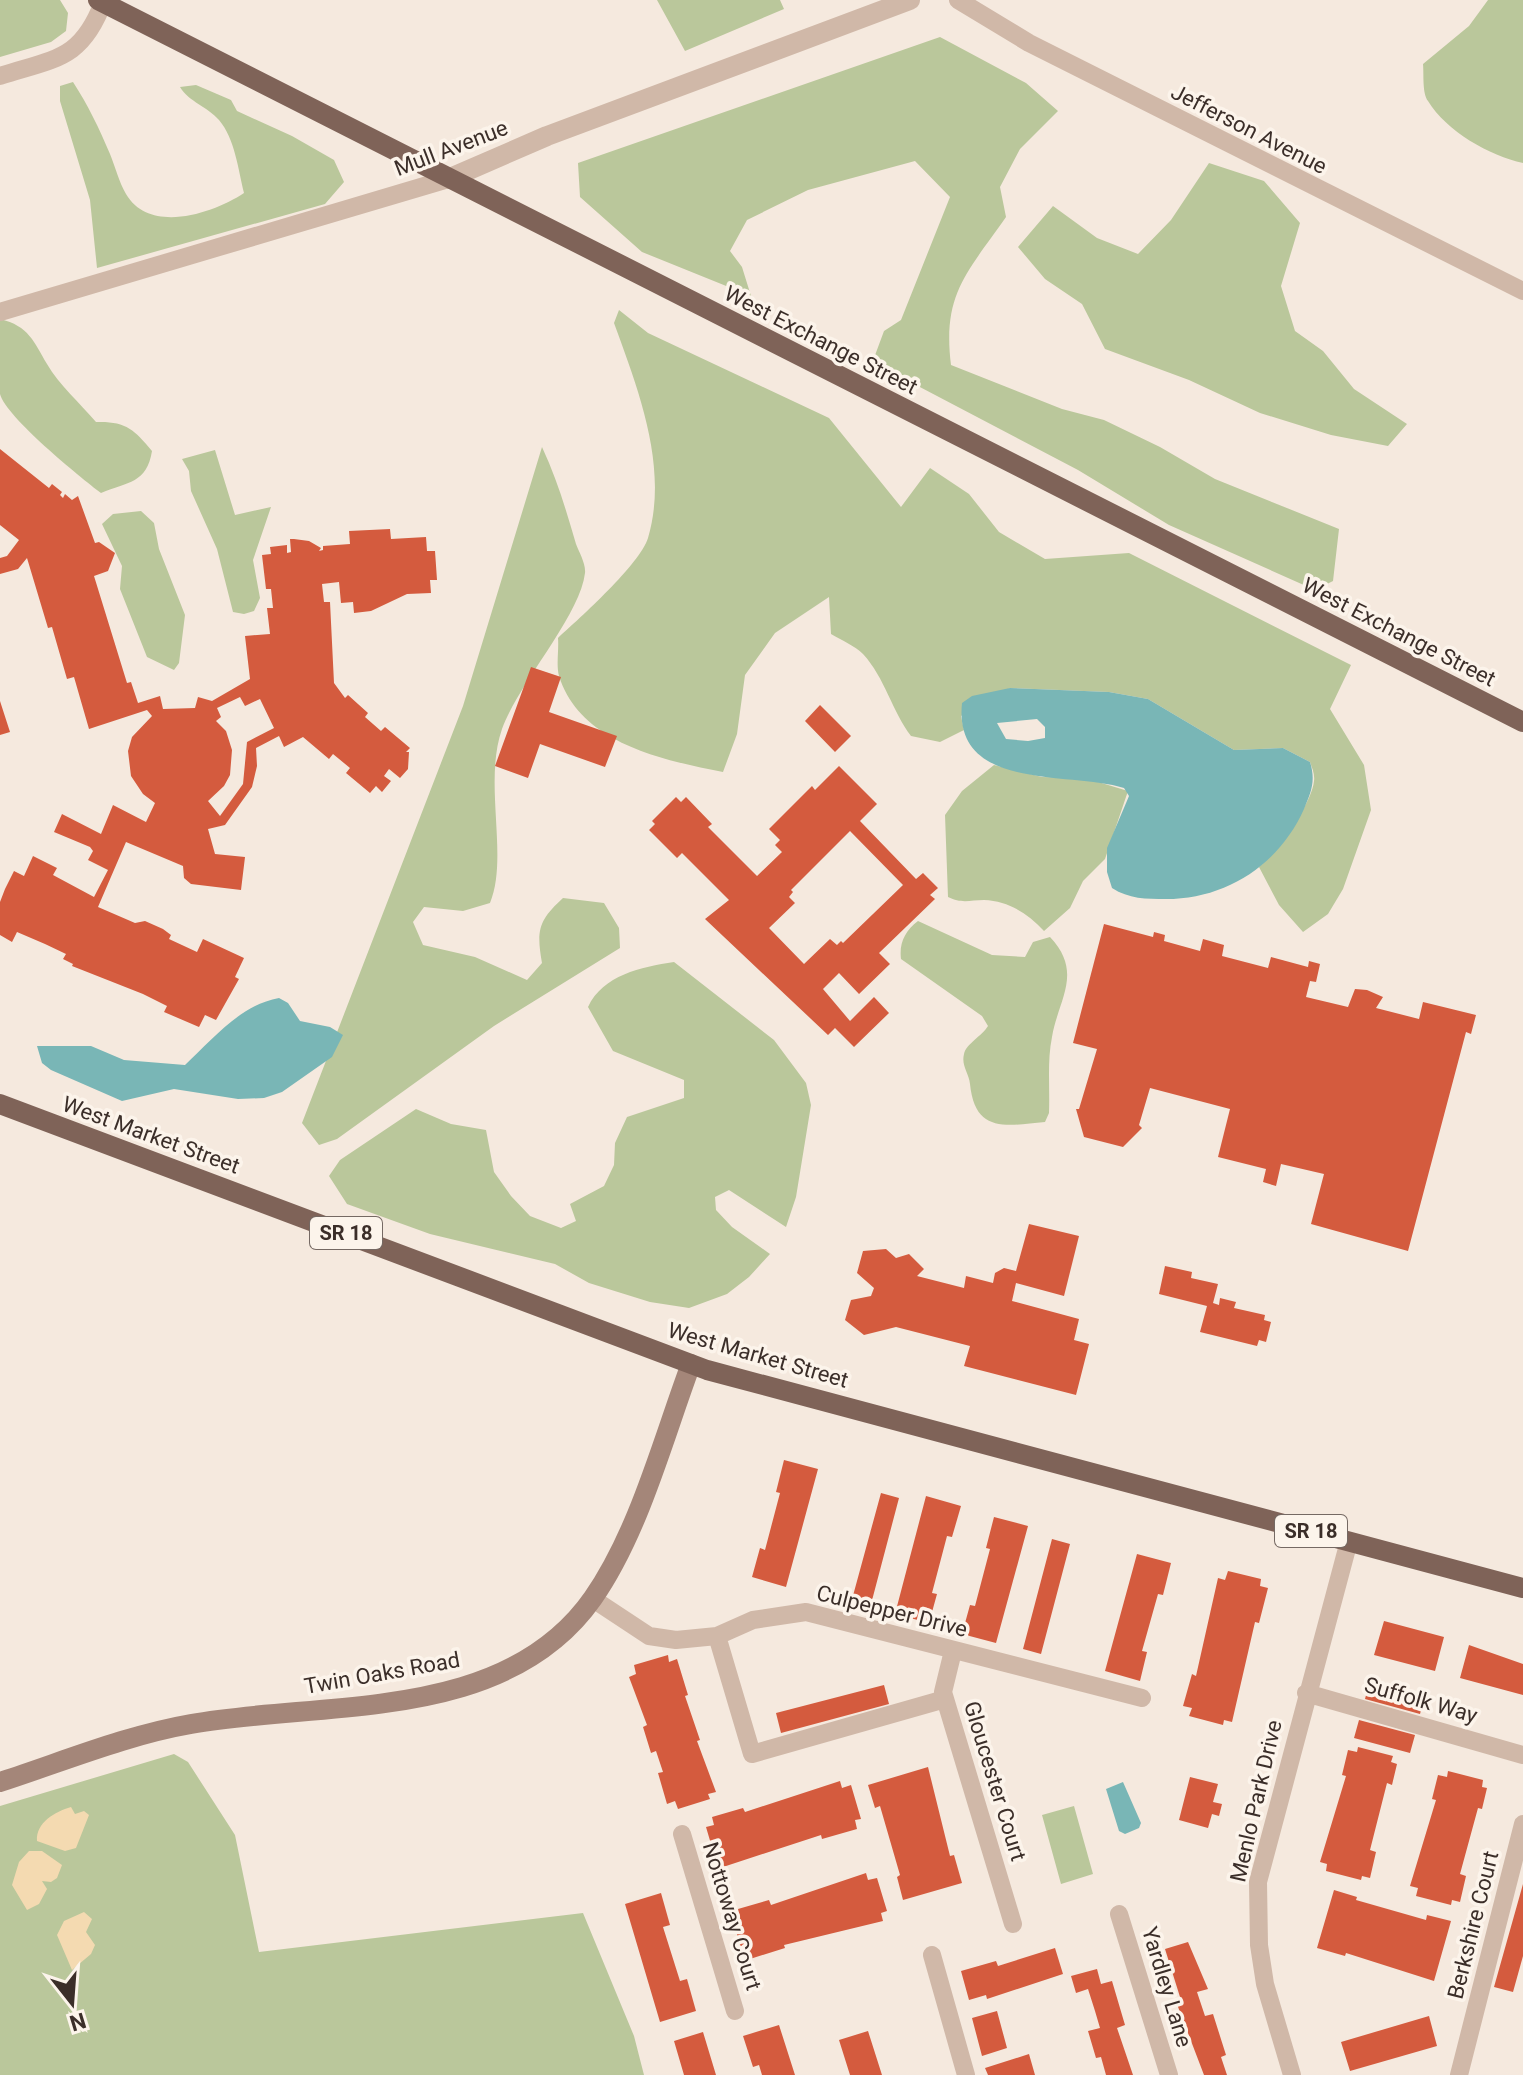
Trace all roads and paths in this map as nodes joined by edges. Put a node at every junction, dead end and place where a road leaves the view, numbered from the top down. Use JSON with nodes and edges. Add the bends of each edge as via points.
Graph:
{"nodes":[{"id":1,"x":910,"y":0,"type":"edge"},
{"id":2,"x":958,"y":0,"type":"edge"},
{"id":3,"x":102,"y":1,"type":"edge"},
{"id":4,"x":0,"y":76,"type":"edge"},
{"id":5,"x":448,"y":179,"type":"junction"},
{"id":6,"x":1523,"y":291,"type":"edge"},
{"id":7,"x":0,"y":312,"type":"edge"},
{"id":8,"x":1523,"y":722,"type":"edge"},
{"id":9,"x":0,"y":1104,"type":"edge"},
{"id":10,"x":691,"y":1364,"type":"junction"},
{"id":11,"x":1349,"y":1541,"type":"junction"},
{"id":12,"x":1523,"y":1588,"type":"edge"},
{"id":13,"x":593,"y":1599,"type":"junction"},
{"id":14,"x":717,"y":1636,"type":"junction"},
{"id":15,"x":953,"y":1651,"type":"junction"},
{"id":16,"x":1306,"y":1693,"type":"junction"},
{"id":17,"x":1142,"y":1698,"type":"dead end"},
{"id":18,"x":945,"y":1699,"type":"junction"},
{"id":19,"x":1523,"y":1755,"type":"edge"},
{"id":20,"x":0,"y":1782,"type":"edge"},
{"id":21,"x":1523,"y":1824,"type":"edge"},
{"id":22,"x":682,"y":1834,"type":"dead end"},
{"id":23,"x":1119,"y":1914,"type":"dead end"},
{"id":24,"x":1013,"y":1924,"type":"dead end"},
{"id":25,"x":932,"y":1955,"type":"dead end"},
{"id":26,"x":735,"y":2011,"type":"dead end"},
{"id":27,"x":966,"y":2075,"type":"edge"},
{"id":28,"x":1169,"y":2075,"type":"edge"},
{"id":29,"x":1292,"y":2075,"type":"edge"},
{"id":30,"x":1459,"y":2075,"type":"edge"}],
"edges":[{"from":1,"to":5,"type":"street","name":"Mull Avenue","via":[[547,136]]},
{"from":2,"to":6,"type":"street","name":"Jefferson Avenue","via":[[1029,43]]},
{"from":3,"to":4,"type":"street","via":[[95,25],[74,49]]},
{"from":3,"to":5,"type":"main road","name":"West Exchange Street"},
{"from":5,"to":7,"type":"street","name":"Mull Avenue"},
{"from":5,"to":8,"type":"main road","name":"West Exchange Street"},
{"from":9,"to":10,"type":"main road","name":"West Market Street","number":"SR 18"},
{"from":10,"to":11,"type":"main road","name":"West Market Street","number":"SR 18"},
{"from":10,"to":13,"type":"main road","name":"Twin Oaks Road","via":[[627,1537]]},
{"from":11,"to":12,"type":"main road","name":"West Market Street","number":"SR 18"},
{"from":11,"to":16,"type":"street","name":"Menlo Park Drive"},
{"from":13,"to":14,"type":"street","name":"Culpepper Drive","via":[[649,1636]]},
{"from":13,"to":20,"type":"main road","name":"Twin Oaks Road","via":[[543,1651],[448,1691],[190,1724]]},
{"from":14,"to":15,"type":"street","name":"Culpepper Drive","via":[[753,1620],[806,1612]]},
{"from":14,"to":18,"type":"street","via":[[752,1754]]},
{"from":15,"to":17,"type":"street","name":"Culpepper Drive"},
{"from":15,"to":18,"type":"street","name":"Gloucester Court"},
{"from":16,"to":19,"type":"street","name":"Suffolk Way"},
{"from":16,"to":29,"type":"street","name":"Menlo Park Drive","via":[[1258,1882],[1265,1984]]},
{"from":18,"to":24,"type":"street","name":"Gloucester Court"},
{"from":21,"to":30,"type":"street","name":"Berkshire Court"},
{"from":22,"to":26,"type":"street","name":"Nottoway Court"},
{"from":23,"to":28,"type":"street","name":"Yardley Lane"},
{"from":25,"to":27,"type":"street"}]}
